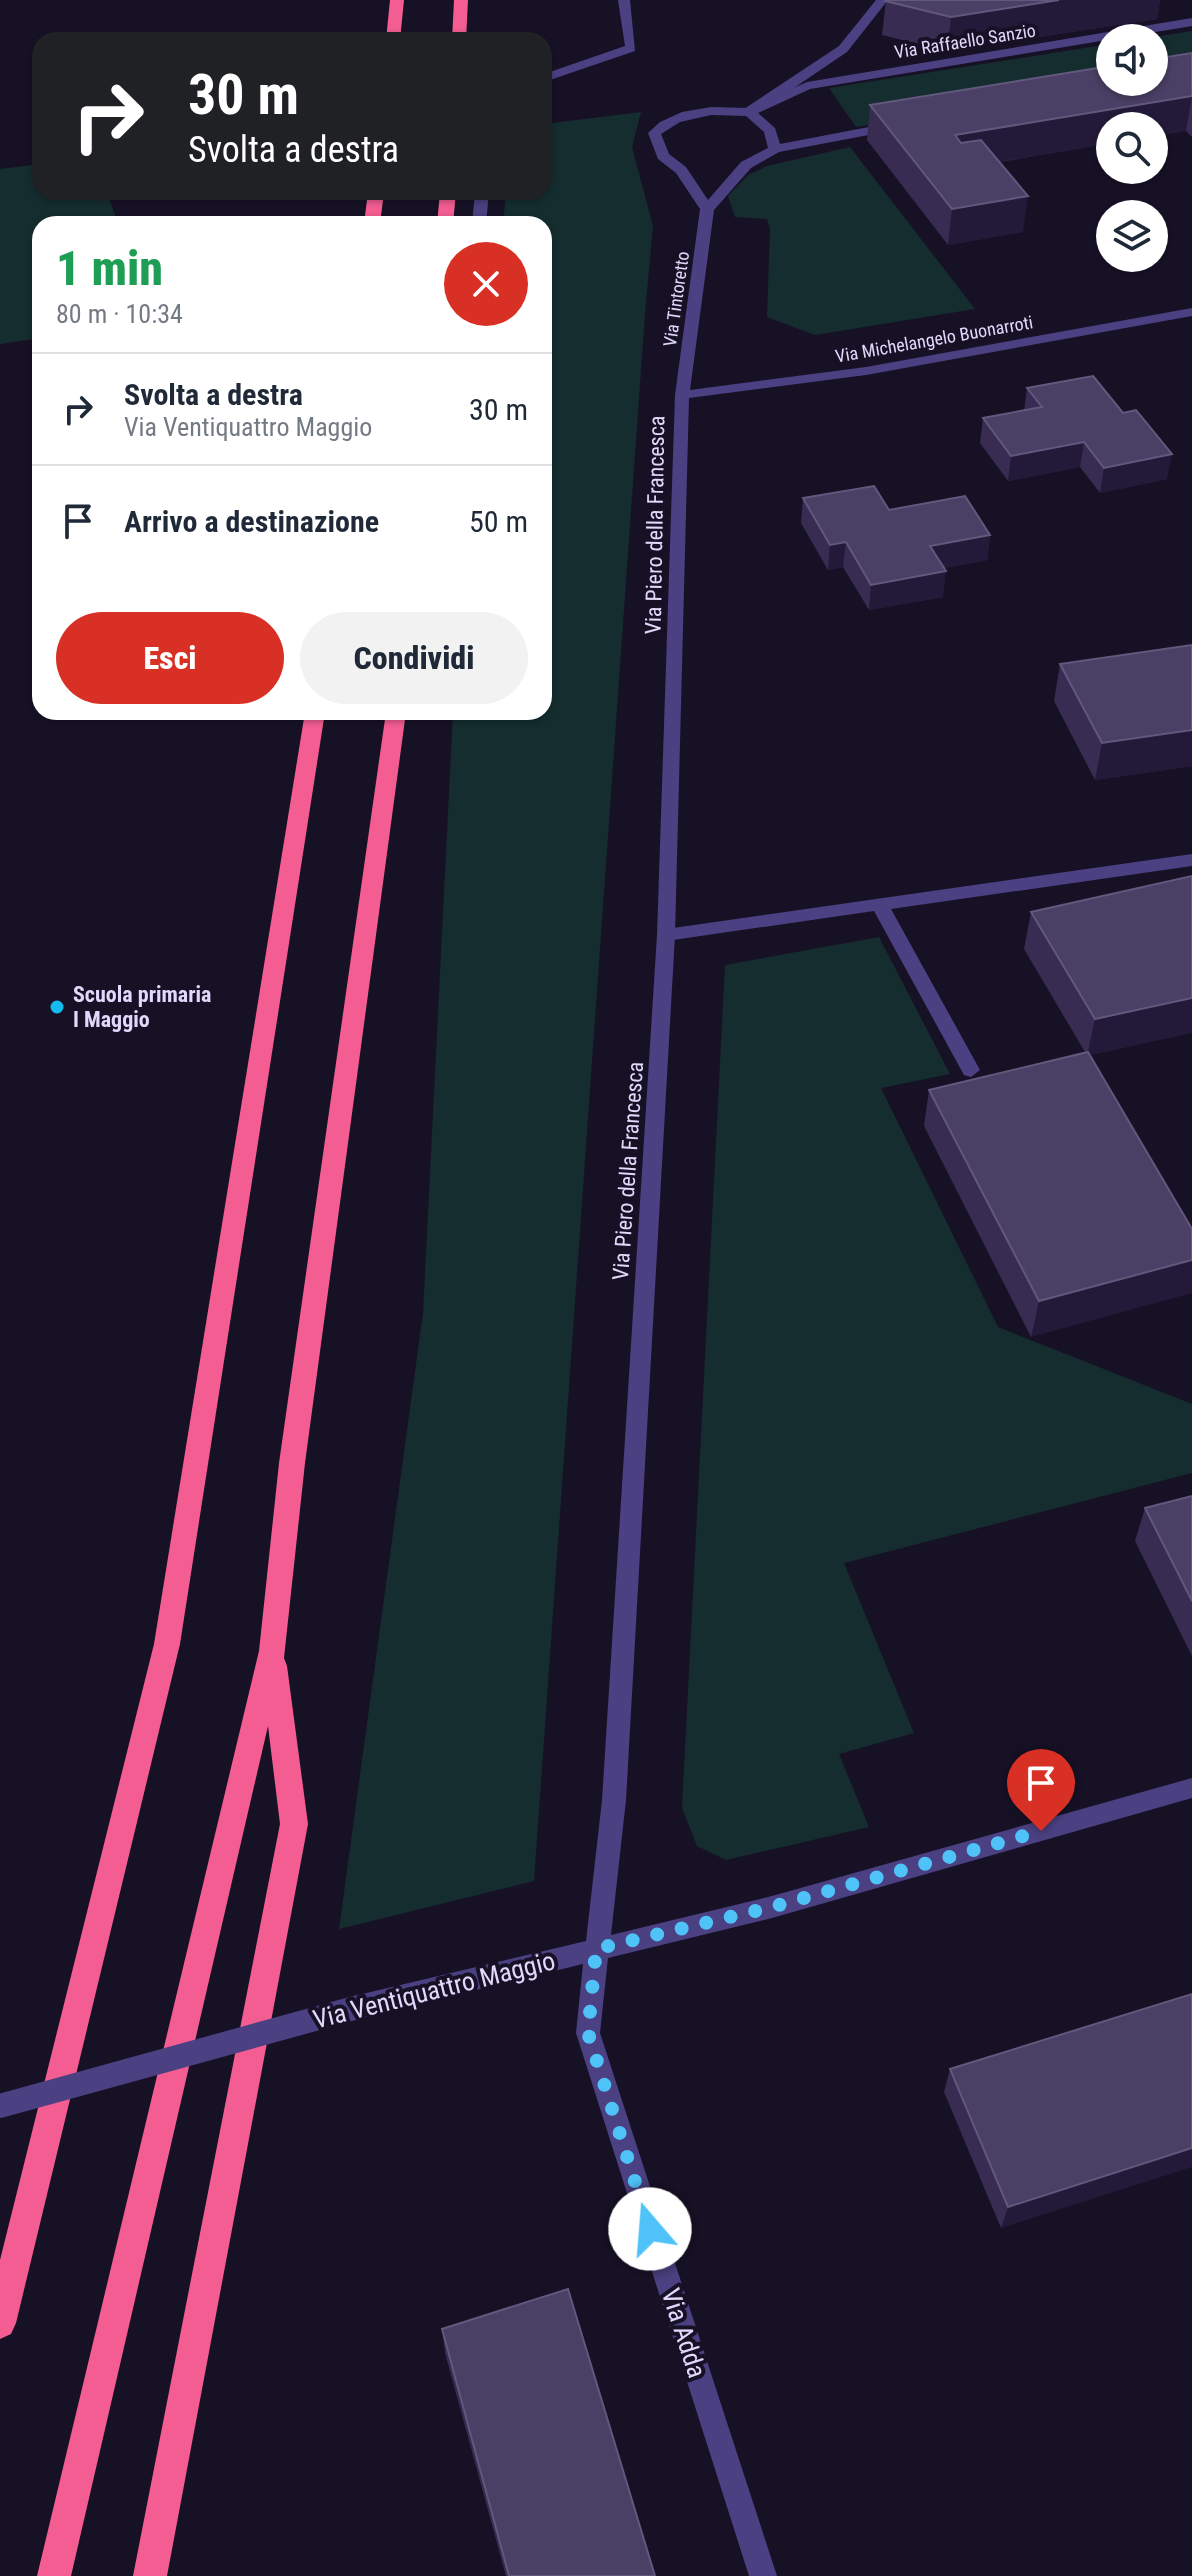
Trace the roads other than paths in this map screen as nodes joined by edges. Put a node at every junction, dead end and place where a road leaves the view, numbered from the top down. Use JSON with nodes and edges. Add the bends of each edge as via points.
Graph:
{"nodes":[{"id":1,"x":397,"y":0,"type":"edge"},
{"id":2,"x":461,"y":0,"type":"edge"},
{"id":3,"x":624,"y":0,"type":"edge"},
{"id":4,"x":882,"y":0,"type":"edge"},
{"id":5,"x":1192,"y":22,"type":"edge"},
{"id":6,"x":394,"y":32,"type":"edge"},
{"id":7,"x":459,"y":32,"type":"edge"},
{"id":8,"x":552,"y":75,"type":"edge"},
{"id":9,"x":749,"y":112,"type":"junction"},
{"id":10,"x":911,"y":124,"type":"edge"},
{"id":11,"x":775,"y":149,"type":"junction"},
{"id":12,"x":707,"y":209,"type":"junction"},
{"id":13,"x":1192,"y":312,"type":"edge"},
{"id":14,"x":682,"y":395,"type":"junction"},
{"id":15,"x":314,"y":720,"type":"edge"},
{"id":16,"x":395,"y":720,"type":"edge"},
{"id":17,"x":1192,"y":860,"type":"edge"},
{"id":18,"x":880,"y":906,"type":"junction"},
{"id":19,"x":666,"y":935,"type":"junction"},
{"id":20,"x":971,"y":1070,"type":"dead end"},
{"id":21,"x":272,"y":1651,"type":"junction"},
{"id":22,"x":1192,"y":1788,"type":"edge"},
{"id":23,"x":596,"y":1949,"type":"junction"},
{"id":24,"x":0,"y":2106,"type":"edge"},
{"id":25,"x":0,"y":2323,"type":"edge"},
{"id":26,"x":54,"y":2576,"type":"edge"},
{"id":27,"x":150,"y":2576,"type":"edge"},
{"id":28,"x":763,"y":2576,"type":"edge"}],
"edges":[{"from":1,"to":6,"type":"highway"},
{"from":2,"to":7,"type":"highway"},
{"from":3,"to":8,"type":"street","via":[[631,48]]},
{"from":4,"to":9,"type":"street","via":[[843,49]]},
{"from":5,"to":9,"type":"street","name":"Via Raffaello Sanzio","via":[[807,86]]},
{"from":9,"to":11,"type":"street","via":[[770,131]]},
{"from":9,"to":12,"type":"street","via":[[711,110],[669,119],[654,133],[663,156],[681,170]]},
{"from":10,"to":11,"type":"street"},
{"from":11,"to":12,"type":"street","via":[[746,165]]},
{"from":12,"to":14,"type":"street","name":"Via Tintoretto"},
{"from":13,"to":14,"type":"street","name":"Via Michelangelo Buonarroti","via":[[866,371]]},
{"from":14,"to":19,"type":"street","name":"Via Piero della Francesca"},
{"from":15,"to":25,"type":"highway","via":[[167,1644]]},
{"from":16,"to":21,"type":"highway","via":[[292,1463]]},
{"from":17,"to":18,"type":"street"},
{"from":18,"to":19,"type":"street"},
{"from":18,"to":20,"type":"street"},
{"from":19,"to":23,"type":"street","name":"Via Piero della Francesca","via":[[613,1815]]},
{"from":21,"to":26,"type":"highway"},
{"from":21,"to":27,"type":"highway","via":[[294,1824]]},
{"from":22,"to":23,"type":"street","name":"Via Ventiquattro Maggio","via":[[772,1907]]},
{"from":23,"to":24,"type":"street","name":"Via Ventiquattro Maggio","bridge":true,"via":[[358,2007]]},
{"from":23,"to":28,"type":"street","name":"Via Adda","via":[[588,2033]]}]}
